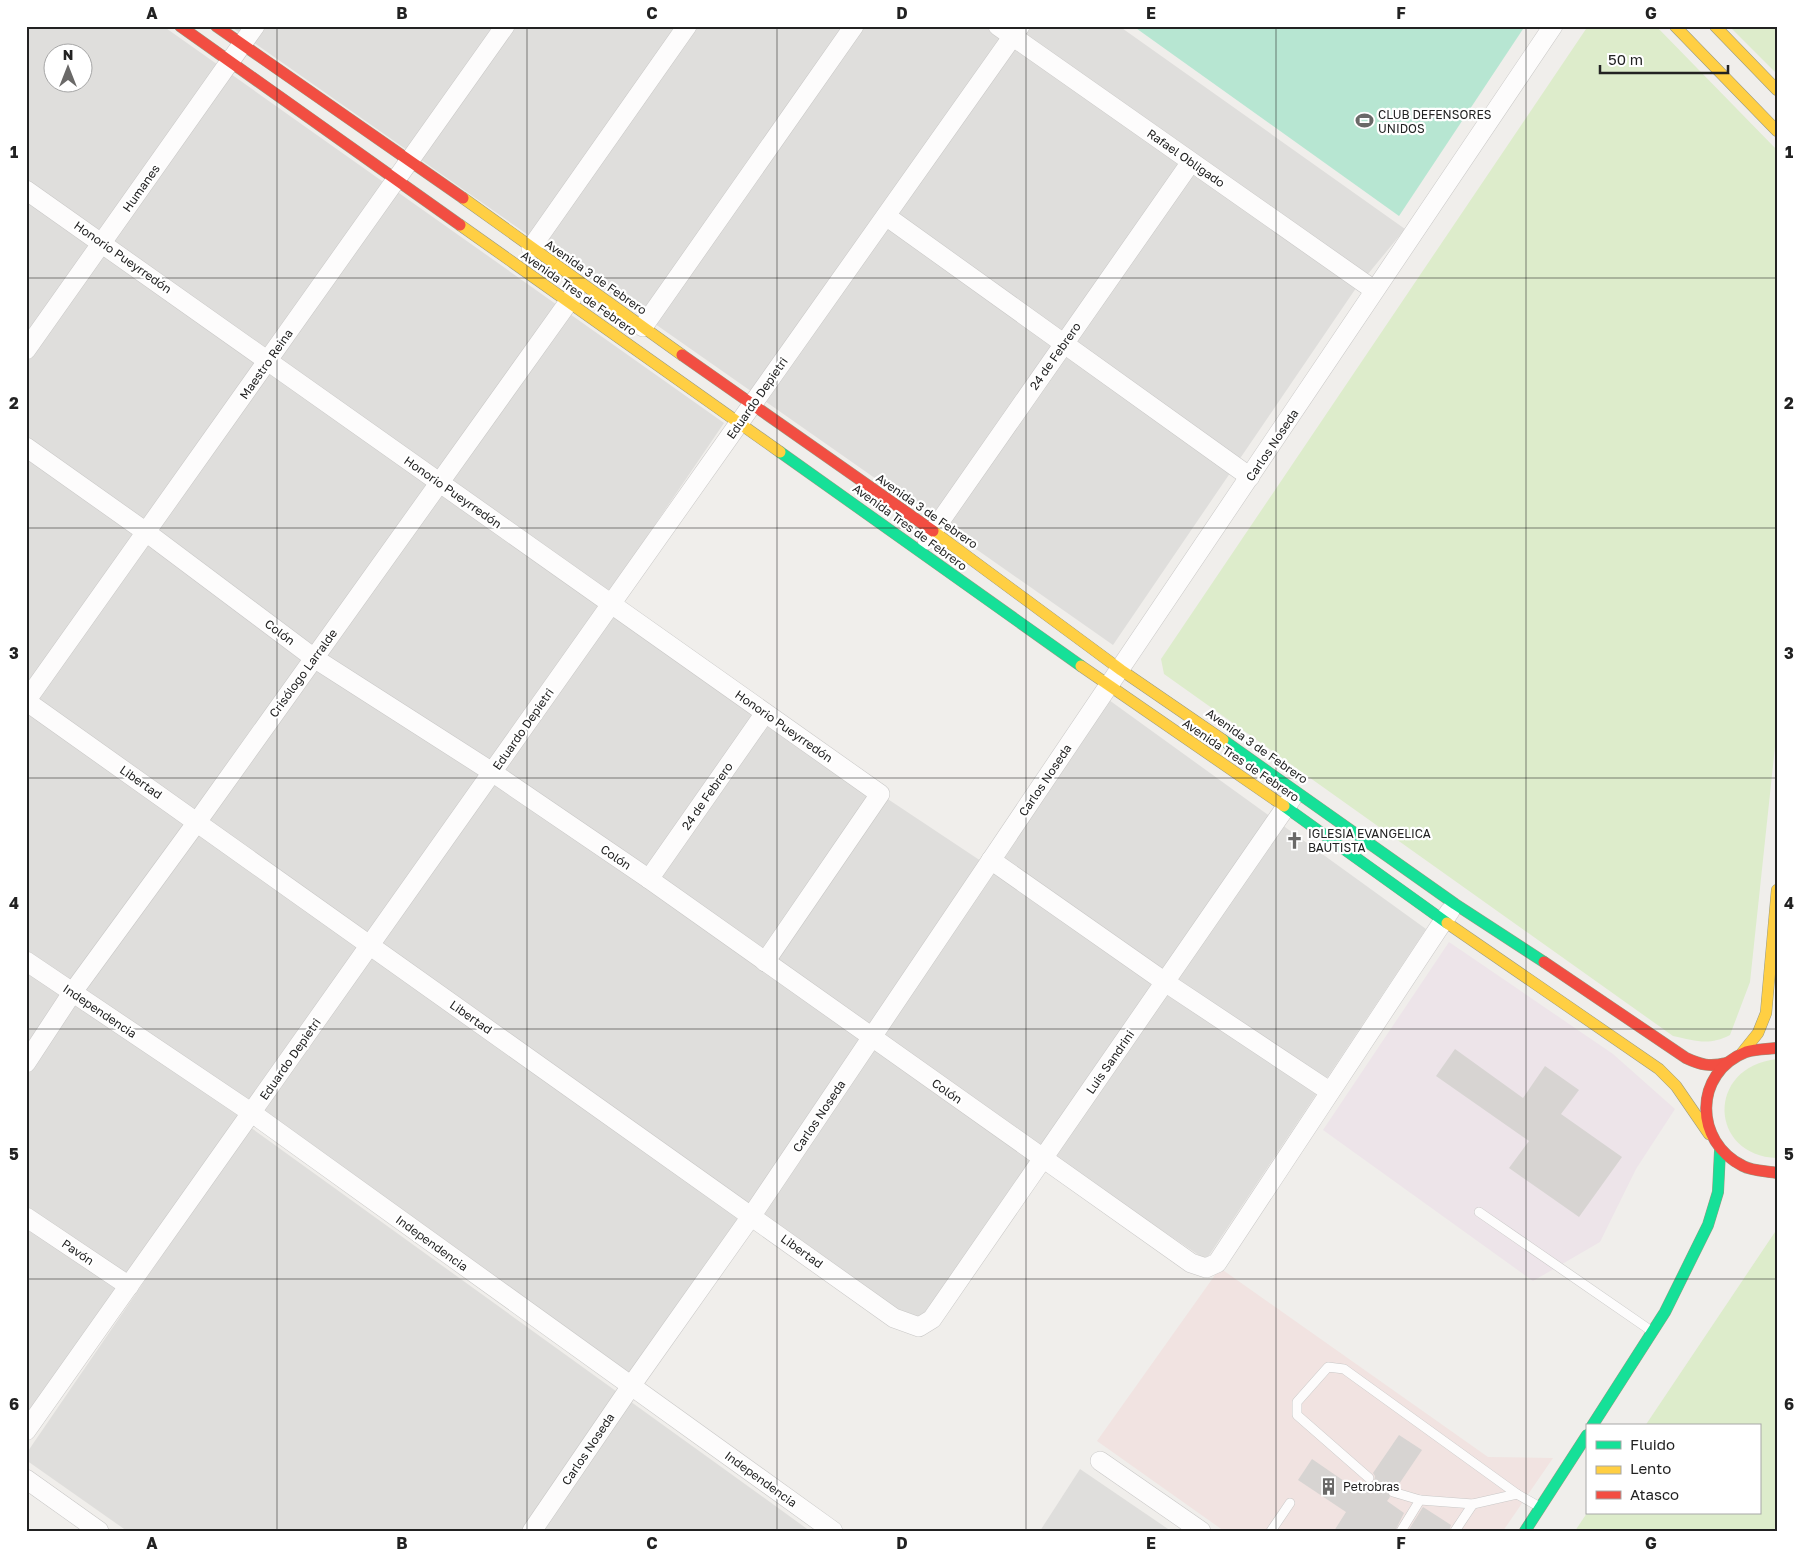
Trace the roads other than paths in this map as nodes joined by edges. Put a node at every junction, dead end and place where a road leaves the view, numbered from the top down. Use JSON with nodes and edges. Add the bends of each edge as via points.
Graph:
{"nodes":[{"id":1,"x":180,"y":26,"type":"edge"},
{"id":2,"x":216,"y":26,"type":"edge"},
{"id":3,"x":255,"y":26,"type":"edge"},
{"id":4,"x":505,"y":26,"type":"edge"},
{"id":5,"x":687,"y":26,"type":"edge"},
{"id":6,"x":854,"y":26,"type":"edge"},
{"id":7,"x":1553,"y":26,"type":"edge"},
{"id":8,"x":1675,"y":26,"type":"edge"},
{"id":9,"x":1715,"y":26,"type":"edge"},
{"id":10,"x":1010,"y":30,"type":"edge"},
{"id":11,"x":242,"y":44,"type":"junction"},
{"id":12,"x":230,"y":60,"type":"junction"},
{"id":13,"x":1777,"y":90,"type":"edge"},
{"id":14,"x":1777,"y":131,"type":"edge"},
{"id":15,"x":410,"y":160,"type":"junction"},
{"id":16,"x":1191,"y":162,"type":"junction"},
{"id":17,"x":397,"y":179,"type":"junction"},
{"id":18,"x":26,"y":190,"type":"edge"},
{"id":19,"x":886,"y":216,"type":"junction"},
{"id":20,"x":103,"y":243,"type":"junction"},
{"id":21,"x":531,"y":248,"type":"junction"},
{"id":22,"x":582,"y":284,"type":"junction"},
{"id":23,"x":1374,"y":290,"type":"junction"},
{"id":24,"x":568,"y":303,"type":"junction"},
{"id":25,"x":643,"y":326,"type":"junction"},
{"id":26,"x":1064,"y":343,"type":"junction"},
{"id":27,"x":26,"y":350,"type":"edge"},
{"id":28,"x":268,"y":360,"type":"junction"},
{"id":29,"x":752,"y":405,"type":"junction"},
{"id":30,"x":740,"y":422,"type":"junction"},
{"id":31,"x":26,"y":447,"type":"edge"},
{"id":32,"x":1250,"y":477,"type":"junction"},
{"id":33,"x":440,"y":484,"type":"junction"},
{"id":34,"x":146,"y":532,"type":"junction"},
{"id":35,"x":933,"y":532,"type":"junction"},
{"id":36,"x":919,"y":550,"type":"junction"},
{"id":37,"x":612,"y":604,"type":"junction"},
{"id":38,"x":314,"y":658,"type":"junction"},
{"id":39,"x":1121,"y":670,"type":"junction"},
{"id":40,"x":1108,"y":686,"type":"junction"},
{"id":41,"x":26,"y":701,"type":"edge"},
{"id":42,"x":765,"y":713,"type":"junction"},
{"id":43,"x":492,"y":772,"type":"junction"},
{"id":44,"x":1296,"y":790,"type":"junction"},
{"id":45,"x":1286,"y":807,"type":"junction"},
{"id":46,"x":197,"y":822,"type":"junction"},
{"id":47,"x":991,"y":860,"type":"junction"},
{"id":48,"x":649,"y":879,"type":"junction"},
{"id":49,"x":1777,"y":890,"type":"edge"},
{"id":50,"x":1455,"y":904,"type":"junction"},
{"id":51,"x":1443,"y":920,"type":"junction"},
{"id":52,"x":370,"y":946,"type":"junction"},
{"id":53,"x":26,"y":961,"type":"edge"},
{"id":54,"x":765,"y":962,"type":"junction"},
{"id":55,"x":1165,"y":982,"type":"junction"},
{"id":56,"x":72,"y":993,"type":"junction"},
{"id":57,"x":872,"y":1037,"type":"junction"},
{"id":58,"x":1777,"y":1048,"type":"edge"},
{"id":59,"x":1742,"y":1052,"type":"junction"},
{"id":60,"x":26,"y":1062,"type":"edge"},
{"id":61,"x":1726,"y":1064,"type":"junction"},
{"id":62,"x":1329,"y":1090,"type":"junction"},
{"id":63,"x":252,"y":1113,"type":"junction"},
{"id":64,"x":1709,"y":1134,"type":"junction"},
{"id":65,"x":1720,"y":1151,"type":"junction"},
{"id":66,"x":1043,"y":1158,"type":"junction"},
{"id":67,"x":1777,"y":1173,"type":"edge"},
{"id":68,"x":1728,"y":1199,"type":"dead end"},
{"id":69,"x":1479,"y":1212,"type":"dead end"},
{"id":70,"x":752,"y":1215,"type":"junction"},
{"id":71,"x":26,"y":1217,"type":"edge"},
{"id":72,"x":1708,"y":1225,"type":"junction"},
{"id":73,"x":129,"y":1286,"type":"junction"},
{"id":74,"x":919,"y":1327,"type":"joint"},
{"id":75,"x":1652,"y":1331,"type":"junction"},
{"id":76,"x":630,"y":1386,"type":"junction"},
{"id":77,"x":1593,"y":1424,"type":"edge"},
{"id":78,"x":26,"y":1431,"type":"edge"},
{"id":79,"x":1586,"y":1436,"type":"edge"},
{"id":80,"x":1100,"y":1461,"type":"dead end"},
{"id":81,"x":1370,"y":1478,"type":"dead end"},
{"id":82,"x":26,"y":1479,"type":"edge"},
{"id":83,"x":1393,"y":1492,"type":"dead end"},
{"id":84,"x":1517,"y":1494,"type":"junction"},
{"id":85,"x":1420,"y":1500,"type":"junction"},
{"id":86,"x":1290,"y":1503,"type":"dead end"},
{"id":87,"x":1472,"y":1504,"type":"junction"},
{"id":88,"x":1540,"y":1508,"type":"junction"},
{"id":89,"x":100,"y":1531,"type":"edge"},
{"id":90,"x":532,"y":1531,"type":"edge"},
{"id":91,"x":833,"y":1531,"type":"edge"},
{"id":92,"x":1201,"y":1531,"type":"edge"},
{"id":93,"x":1272,"y":1531,"type":"edge"},
{"id":94,"x":1401,"y":1531,"type":"edge"},
{"id":95,"x":1455,"y":1531,"type":"edge"},
{"id":96,"x":1525,"y":1531,"type":"edge"}],
"edges":[{"from":1,"to":12,"type":"main road","name":"Avenida Tres de Febrero"},
{"from":2,"to":11,"type":"main road","name":"Avenida 3 de Febrero"},
{"from":3,"to":11,"type":"street","name":"Humanes"},
{"from":4,"to":15,"type":"street","name":"Maestro Reina"},
{"from":5,"to":21,"type":"street"},
{"from":6,"to":25,"type":"street"},
{"from":7,"to":23,"type":"street","name":"Carlos Noseda"},
{"from":8,"to":14,"type":"main road"},
{"from":9,"to":13,"type":"main road"},
{"from":10,"to":16,"type":"street","name":"Rafael Obligado"},
{"from":10,"to":19,"type":"street","name":"Eduardo Depietri"},
{"from":11,"to":12,"type":"street","name":"Humanes"},
{"from":11,"to":15,"type":"main road","name":"Avenida 3 de Febrero"},
{"from":12,"to":17,"type":"main road","name":"Avenida Tres de Febrero"},
{"from":12,"to":20,"type":"street","name":"Humanes"},
{"from":15,"to":17,"type":"street","name":"Maestro Reina"},
{"from":15,"to":21,"type":"main road","name":"Avenida 3 de Febrero"},
{"from":16,"to":23,"type":"street","name":"Rafael Obligado"},
{"from":16,"to":26,"type":"street","name":"24 de Febrero"},
{"from":17,"to":24,"type":"main road","name":"Avenida Tres de Febrero"},
{"from":17,"to":28,"type":"street","name":"Maestro Reina"},
{"from":18,"to":20,"type":"street","name":"Honorio Pueyrredón"},
{"from":19,"to":26,"type":"street"},
{"from":19,"to":29,"type":"street","name":"Eduardo Depietri"},
{"from":20,"to":27,"type":"street","name":"Humanes"},
{"from":20,"to":28,"type":"street","name":"Honorio Pueyrredón"},
{"from":21,"to":22,"type":"main road","name":"Avenida 3 de Febrero"},
{"from":22,"to":24,"type":"street","name":"Crisólogo Larralde"},
{"from":22,"to":25,"type":"main road","name":"Avenida 3 de Febrero"},
{"from":23,"to":32,"type":"street","name":"Carlos Noseda"},
{"from":24,"to":30,"type":"main road","name":"Avenida Tres de Febrero"},
{"from":24,"to":33,"type":"street","name":"Crisólogo Larralde"},
{"from":25,"to":29,"type":"main road","name":"Avenida 3 de Febrero"},
{"from":26,"to":32,"type":"street"},
{"from":26,"to":35,"type":"street","name":"24 de Febrero"},
{"from":28,"to":33,"type":"street","name":"Honorio Pueyrredón"},
{"from":28,"to":34,"type":"street","name":"Maestro Reina"},
{"from":29,"to":30,"type":"street","name":"Eduardo Depietri"},
{"from":29,"to":35,"type":"main road","name":"Avenida 3 de Febrero"},
{"from":30,"to":36,"type":"main road","name":"Avenida Tres de Febrero"},
{"from":30,"to":37,"type":"street","name":"Eduardo Depietri"},
{"from":31,"to":34,"type":"street","name":"Colón"},
{"from":32,"to":39,"type":"street","name":"Carlos Noseda"},
{"from":33,"to":37,"type":"street","name":"Honorio Pueyrredón"},
{"from":33,"to":38,"type":"street","name":"Crisólogo Larralde"},
{"from":34,"to":38,"type":"street","name":"Colón"},
{"from":34,"to":41,"type":"street","name":"Maestro Reina"},
{"from":35,"to":36,"type":"street","name":"24 de Febrero"},
{"from":35,"to":39,"type":"main road","name":"Avenida 3 de Febrero"},
{"from":36,"to":40,"type":"main road","name":"Avenida Tres de Febrero"},
{"from":37,"to":42,"type":"street","name":"Honorio Pueyrredón"},
{"from":37,"to":43,"type":"street","name":"Eduardo Depietri"},
{"from":38,"to":43,"type":"street","name":"Colón"},
{"from":38,"to":46,"type":"street","name":"Crisólogo Larralde"},
{"from":39,"to":40,"type":"street","name":"Carlos Noseda"},
{"from":39,"to":44,"type":"main road","name":"Avenida 3 de Febrero"},
{"from":40,"to":45,"type":"main road","name":"Avenida Tres de Febrero"},
{"from":40,"to":47,"type":"street","name":"Carlos Noseda"},
{"from":41,"to":46,"type":"street","name":"Libertad"},
{"from":42,"to":48,"type":"street","name":"24 de Febrero"},
{"from":42,"to":54,"type":"street","name":"Honorio Pueyrredón","via":[[880,794]]},
{"from":43,"to":48,"type":"street","name":"Colón"},
{"from":43,"to":52,"type":"street","name":"Eduardo Depietri"},
{"from":44,"to":45,"type":"street","name":"Luis Sandrini"},
{"from":44,"to":50,"type":"main road","name":"Avenida 3 de Febrero"},
{"from":45,"to":51,"type":"main road","name":"Avenida Tres de Febrero"},
{"from":45,"to":55,"type":"street","name":"Luis Sandrini"},
{"from":46,"to":52,"type":"street","name":"Libertad"},
{"from":46,"to":56,"type":"street","name":"Crisólogo Larralde"},
{"from":47,"to":55,"type":"street"},
{"from":47,"to":57,"type":"street","name":"Carlos Noseda"},
{"from":48,"to":54,"type":"street","name":"Colón"},
{"from":49,"to":59,"type":"main road","via":[[1766,1013],[1758,1033]]},
{"from":50,"to":51,"type":"street"},
{"from":50,"to":61,"type":"main road","name":"Avenida 3 de Febrero","via":[[1686,1058],[1702,1065]]},
{"from":51,"to":62,"type":"street"},
{"from":51,"to":64,"type":"main road","name":"Avenida Tres de Febrero","via":[[1659,1069],[1676,1086]]},
{"from":52,"to":63,"type":"street","name":"Eduardo Depietri"},
{"from":52,"to":70,"type":"street","name":"Libertad"},
{"from":53,"to":56,"type":"street","name":"Independencia"},
{"from":54,"to":57,"type":"street","name":"Colón"},
{"from":55,"to":62,"type":"street"},
{"from":55,"to":66,"type":"street","name":"Luis Sandrini"},
{"from":56,"to":60,"type":"street","name":"Crisólogo Larralde"},
{"from":56,"to":63,"type":"street","name":"Independencia"},
{"from":57,"to":66,"type":"street","name":"Colón"},
{"from":57,"to":70,"type":"street","name":"Carlos Noseda"},
{"from":58,"to":59,"type":"main road","via":[[1762,1047]]},
{"from":59,"to":61,"type":"main road"},
{"from":61,"to":64,"type":"main road","via":[[1714,1078],[1707,1096],[1705,1115]]},
{"from":62,"to":66,"type":"street","name":"Colón","via":[[1217,1263],[1206,1268],[1191,1262]]},
{"from":63,"to":73,"type":"street","name":"Eduardo Depietri"},
{"from":63,"to":76,"type":"street","name":"Independencia"},
{"from":64,"to":65,"type":"main road","name":"Avenida Tres de Febrero"},
{"from":65,"to":67,"type":"main road","via":[[1753,1175]]},
{"from":65,"to":72,"type":"main road","via":[[1718,1192]]},
{"from":66,"to":74,"type":"street","name":"Luis Sandrini","via":[[932,1319]]},
{"from":68,"to":72,"type":"main road"},
{"from":69,"to":75,"type":"lane"},
{"from":70,"to":74,"type":"street","name":"Libertad","via":[[894,1318]]},
{"from":70,"to":76,"type":"street","name":"Carlos Noseda"},
{"from":71,"to":73,"type":"street","name":"Pavón"},
{"from":72,"to":75,"type":"main road"},
{"from":73,"to":78,"type":"street","name":"Eduardo Depietri"},
{"from":75,"to":77,"type":"main road"},
{"from":76,"to":90,"type":"street","name":"Carlos Noseda"},
{"from":76,"to":91,"type":"street","name":"Independencia"},
{"from":79,"to":88,"type":"main road"},
{"from":80,"to":92,"type":"street"},
{"from":81,"to":84,"type":"lane","via":[[1297,1415],[1297,1402],[1328,1367],[1344,1369]]},
{"from":82,"to":89,"type":"street"},
{"from":83,"to":85,"type":"lane"},
{"from":84,"to":87,"type":"lane"},
{"from":84,"to":88,"type":"lane"},
{"from":85,"to":87,"type":"lane"},
{"from":85,"to":94,"type":"lane"},
{"from":86,"to":93,"type":"lane"},
{"from":87,"to":95,"type":"lane"},
{"from":88,"to":96,"type":"main road"}]}
